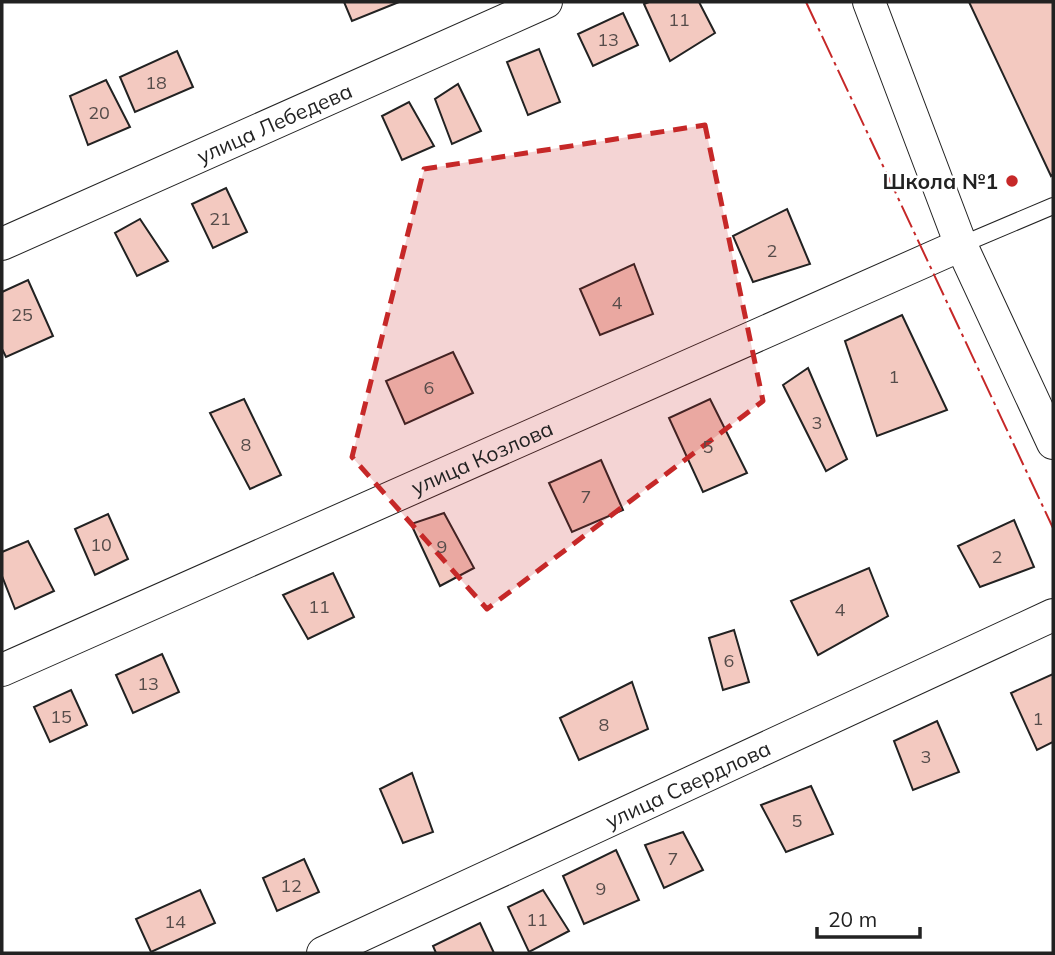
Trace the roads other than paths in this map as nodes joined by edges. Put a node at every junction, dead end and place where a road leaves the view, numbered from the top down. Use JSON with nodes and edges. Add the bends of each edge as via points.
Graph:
{"nodes":[{"id":1,"x":546,"y":2,"type":"edge"},
{"id":2,"x":869,"y":2,"type":"edge"},
{"id":3,"x":1053,"y":206,"type":"edge"},
{"id":4,"x":2,"y":244,"type":"edge"},
{"id":5,"x":961,"y":245,"type":"junction"},
{"id":6,"x":1053,"y":443,"type":"edge"},
{"id":7,"x":1053,"y":615,"type":"edge"},
{"id":8,"x":2,"y":670,"type":"edge"},
{"id":9,"x":323,"y":953,"type":"edge"}],
"edges":[{"from":1,"to":4,"type":"street","name":"улица Лебедева"},
{"from":2,"to":5,"type":"street"},
{"from":3,"to":5,"type":"lane"},
{"from":5,"to":6,"type":"street"},
{"from":5,"to":8,"type":"street","name":"улица Козлова"},
{"from":7,"to":9,"type":"street","name":"улица Свердлова"}]}
